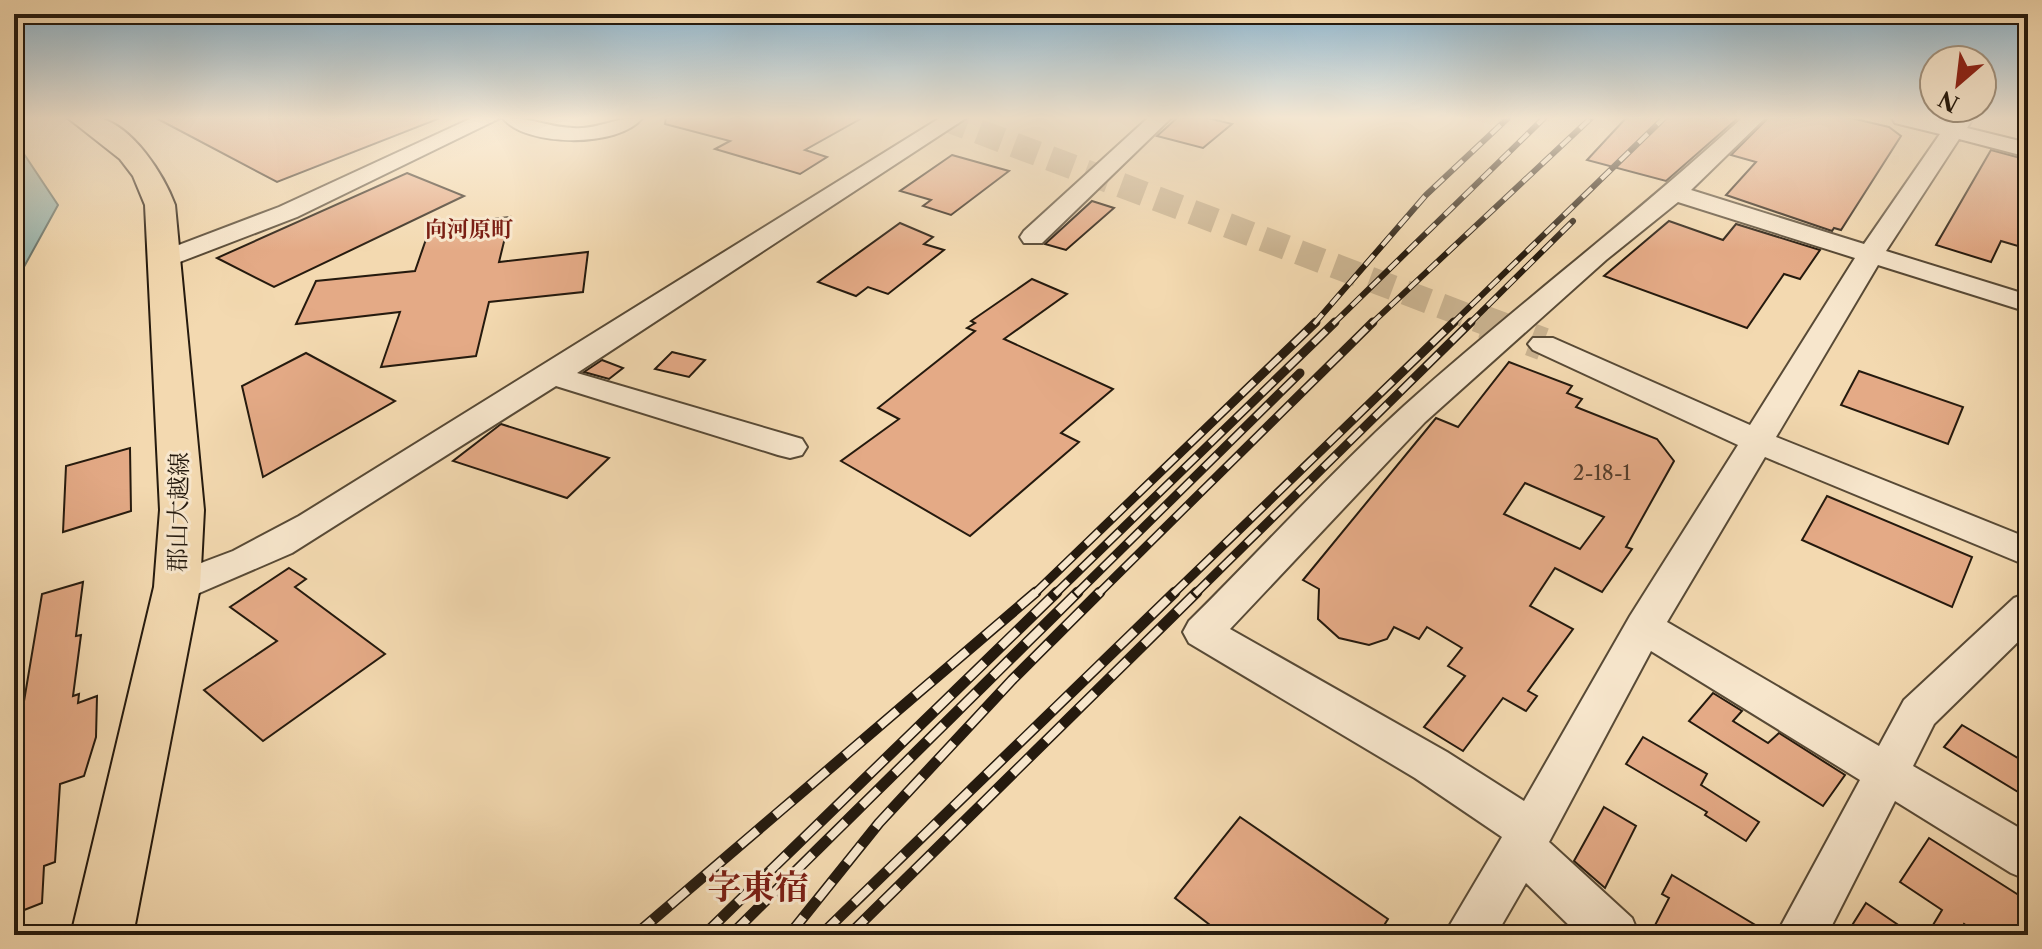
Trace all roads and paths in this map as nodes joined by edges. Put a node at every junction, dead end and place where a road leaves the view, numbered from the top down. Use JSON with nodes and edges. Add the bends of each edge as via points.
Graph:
{"nodes":[{"id":1,"x":140,"y":162,"type":"edge"},
{"id":2,"x":395,"y":162,"type":"edge"},
{"id":3,"x":886,"y":162,"type":"edge"},
{"id":4,"x":1113,"y":162,"type":"edge"},
{"id":5,"x":1707,"y":162,"type":"edge"},
{"id":6,"x":1933,"y":162,"type":"edge"},
{"id":7,"x":1674,"y":193,"type":"junction"},
{"id":8,"x":1033,"y":237,"type":"dead end"},
{"id":9,"x":1871,"y":254,"type":"junction"},
{"id":10,"x":164,"y":260,"type":"junction"},
{"id":11,"x":2028,"y":304,"type":"edge"},
{"id":12,"x":1551,"y":338,"type":"tunnel mouth"},
{"id":13,"x":554,"y":376,"type":"junction"},
{"id":14,"x":1762,"y":434,"type":"junction"},
{"id":15,"x":790,"y":447,"type":"dead end"},
{"id":16,"x":2028,"y":534,"type":"edge"},
{"id":17,"x":2028,"y":553,"type":"edge"},
{"id":18,"x":177,"y":587,"type":"junction"},
{"id":19,"x":2028,"y":608,"type":"edge"},
{"id":20,"x":1644,"y":627,"type":"junction"},
{"id":21,"x":1887,"y":772,"type":"junction"},
{"id":22,"x":1526,"y":838,"type":"junction"},
{"id":23,"x":2028,"y":858,"type":"edge"},
{"id":24,"x":102,"y":935,"type":"edge"},
{"id":25,"x":1469,"y":935,"type":"edge"},
{"id":26,"x":1614,"y":935,"type":"edge"},
{"id":27,"x":1801,"y":935,"type":"edge"}],
"edges":[{"from":1,"to":10,"type":"main road","name":"郡山大越線","via":[[160,205]]},
{"from":2,"to":10,"type":"street","via":[[263,224]]},
{"from":3,"to":13,"type":"street"},
{"from":4,"to":8,"type":"street"},
{"from":5,"to":7,"type":"street"},
{"from":6,"to":9,"type":"street"},
{"from":7,"to":9,"type":"street"},
{"from":7,"to":22,"type":"street","via":[[1414,415],[1203,632],[1431,765]]},
{"from":9,"to":11,"type":"street"},
{"from":9,"to":14,"type":"street"},
{"from":10,"to":18,"type":"main road","name":"郡山大越線","via":[[181,495]]},
{"from":12,"to":14,"type":"street"},
{"from":13,"to":15,"type":"street"},
{"from":13,"to":18,"type":"street","via":[[291,536]]},
{"from":14,"to":16,"type":"street"},
{"from":14,"to":17,"type":"street"},
{"from":14,"to":20,"type":"street"},
{"from":18,"to":24,"type":"main road","name":"郡山大越線"},
{"from":19,"to":21,"type":"street","via":[[1919,712]]},
{"from":20,"to":21,"type":"street"},
{"from":20,"to":22,"type":"street"},
{"from":21,"to":23,"type":"street"},
{"from":21,"to":27,"type":"street"},
{"from":22,"to":25,"type":"street"},
{"from":22,"to":26,"type":"street"}]}
